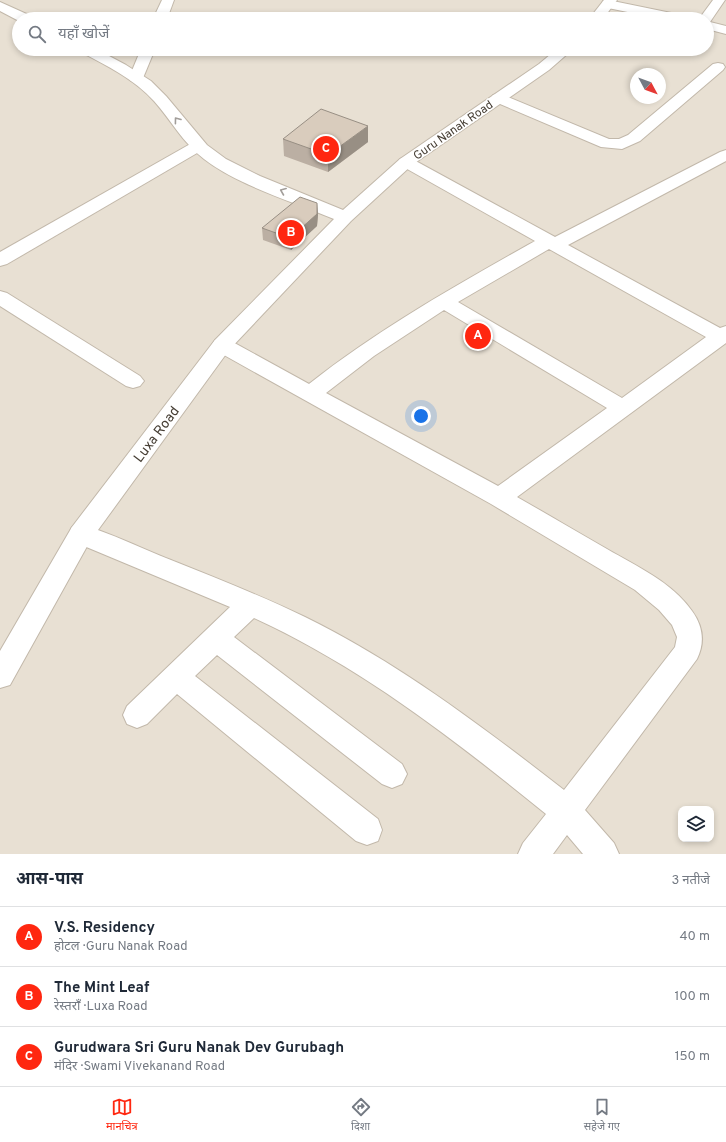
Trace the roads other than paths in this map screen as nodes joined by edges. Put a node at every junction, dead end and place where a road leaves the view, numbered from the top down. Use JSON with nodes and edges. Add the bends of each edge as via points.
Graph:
{"nodes":[{"id":1,"x":168,"y":0,"type":"edge"},
{"id":2,"x":719,"y":0,"type":"edge"},
{"id":3,"x":610,"y":2,"type":"edge"},
{"id":4,"x":2,"y":9,"type":"edge"},
{"id":5,"x":163,"y":12,"type":"edge"},
{"id":6,"x":602,"y":12,"type":"edge"},
{"id":7,"x":652,"y":12,"type":"edge"},
{"id":8,"x":711,"y":12,"type":"edge"},
{"id":9,"x":12,"y":13,"type":"edge"},
{"id":10,"x":714,"y":27,"type":"edge"},
{"id":11,"x":726,"y":30,"type":"edge"},
{"id":12,"x":98,"y":56,"type":"edge"},
{"id":13,"x":145,"y":56,"type":"edge"},
{"id":14,"x":557,"y":56,"type":"edge"},
{"id":15,"x":718,"y":66,"type":"dead end"},
{"id":16,"x":136,"y":78,"type":"junction"},
{"id":17,"x":498,"y":98,"type":"junction"},
{"id":18,"x":198,"y":146,"type":"junction"},
{"id":19,"x":726,"y":155,"type":"edge"},
{"id":20,"x":406,"y":162,"type":"junction"},
{"id":21,"x":345,"y":216,"type":"junction"},
{"id":22,"x":552,"y":242,"type":"junction"},
{"id":23,"x":0,"y":260,"type":"edge"},
{"id":24,"x":0,"y":297,"type":"edge"},
{"id":25,"x":444,"y":302,"type":"junction"},
{"id":26,"x":723,"y":335,"type":"edge"},
{"id":27,"x":222,"y":346,"type":"junction"},
{"id":28,"x":133,"y":382,"type":"dead end"},
{"id":29,"x":310,"y":394,"type":"junction"},
{"id":30,"x":623,"y":408,"type":"junction"},
{"id":31,"x":499,"y":498,"type":"junction"},
{"id":32,"x":81,"y":534,"type":"junction"},
{"id":33,"x":250,"y":605,"type":"junction"},
{"id":34,"x":216,"y":639,"type":"junction"},
{"id":35,"x":4,"y":660,"type":"edge"},
{"id":36,"x":176,"y":677,"type":"junction"},
{"id":37,"x":137,"y":715,"type":"dead end"},
{"id":38,"x":392,"y":774,"type":"dead end"},
{"id":39,"x":566,"y":811,"type":"junction"},
{"id":40,"x":367,"y":830,"type":"dead end"},
{"id":41,"x":534,"y":854,"type":"edge"},
{"id":42,"x":603,"y":854,"type":"edge"}],
"edges":[{"from":1,"to":5,"type":"street"},
{"from":2,"to":8,"type":"street"},
{"from":3,"to":6,"type":"street"},
{"from":3,"to":7,"type":"street"},
{"from":4,"to":9,"type":"street"},
{"from":10,"to":11,"type":"street"},
{"from":12,"to":16,"type":"street"},
{"from":13,"to":16,"type":"street"},
{"from":14,"to":17,"type":"street","name":"Guru Nanak Road"},
{"from":15,"to":17,"type":"street","via":[[634,138],[615,145],[593,139]]},
{"from":18,"to":16,"type":"street","one_way":true,"via":[[158,97]]},
{"from":17,"to":20,"type":"street","name":"Guru Nanak Road"},
{"from":21,"to":18,"type":"street","one_way":true,"via":[[234,170]]},
{"from":18,"to":23,"type":"street"},
{"from":19,"to":22,"type":"street"},
{"from":20,"to":21,"type":"street","name":"Guru Nanak Road"},
{"from":20,"to":22,"type":"street"},
{"from":21,"to":27,"type":"street","name":"Luxa Road"},
{"from":22,"to":25,"type":"street"},
{"from":22,"to":26,"type":"street"},
{"from":24,"to":28,"type":"street"},
{"from":25,"to":29,"type":"street","via":[[376,344]]},
{"from":25,"to":30,"type":"street"},
{"from":26,"to":30,"type":"street"},
{"from":27,"to":29,"type":"street"},
{"from":27,"to":32,"type":"street","name":"Luxa Road"},
{"from":29,"to":31,"type":"street"},
{"from":30,"to":31,"type":"street"},
{"from":31,"to":39,"type":"street","via":[[644,583],[684,619],[690,637],[688,651]]},
{"from":32,"to":33,"type":"street"},
{"from":32,"to":35,"type":"street","name":"Luxa Road"},
{"from":33,"to":34,"type":"street"},
{"from":33,"to":39,"type":"street","via":[[296,625],[407,692],[481,743]]},
{"from":34,"to":36,"type":"street"},
{"from":34,"to":38,"type":"street"},
{"from":36,"to":37,"type":"street"},
{"from":36,"to":40,"type":"street"},
{"from":39,"to":41,"type":"street"},
{"from":39,"to":42,"type":"street"}]}
